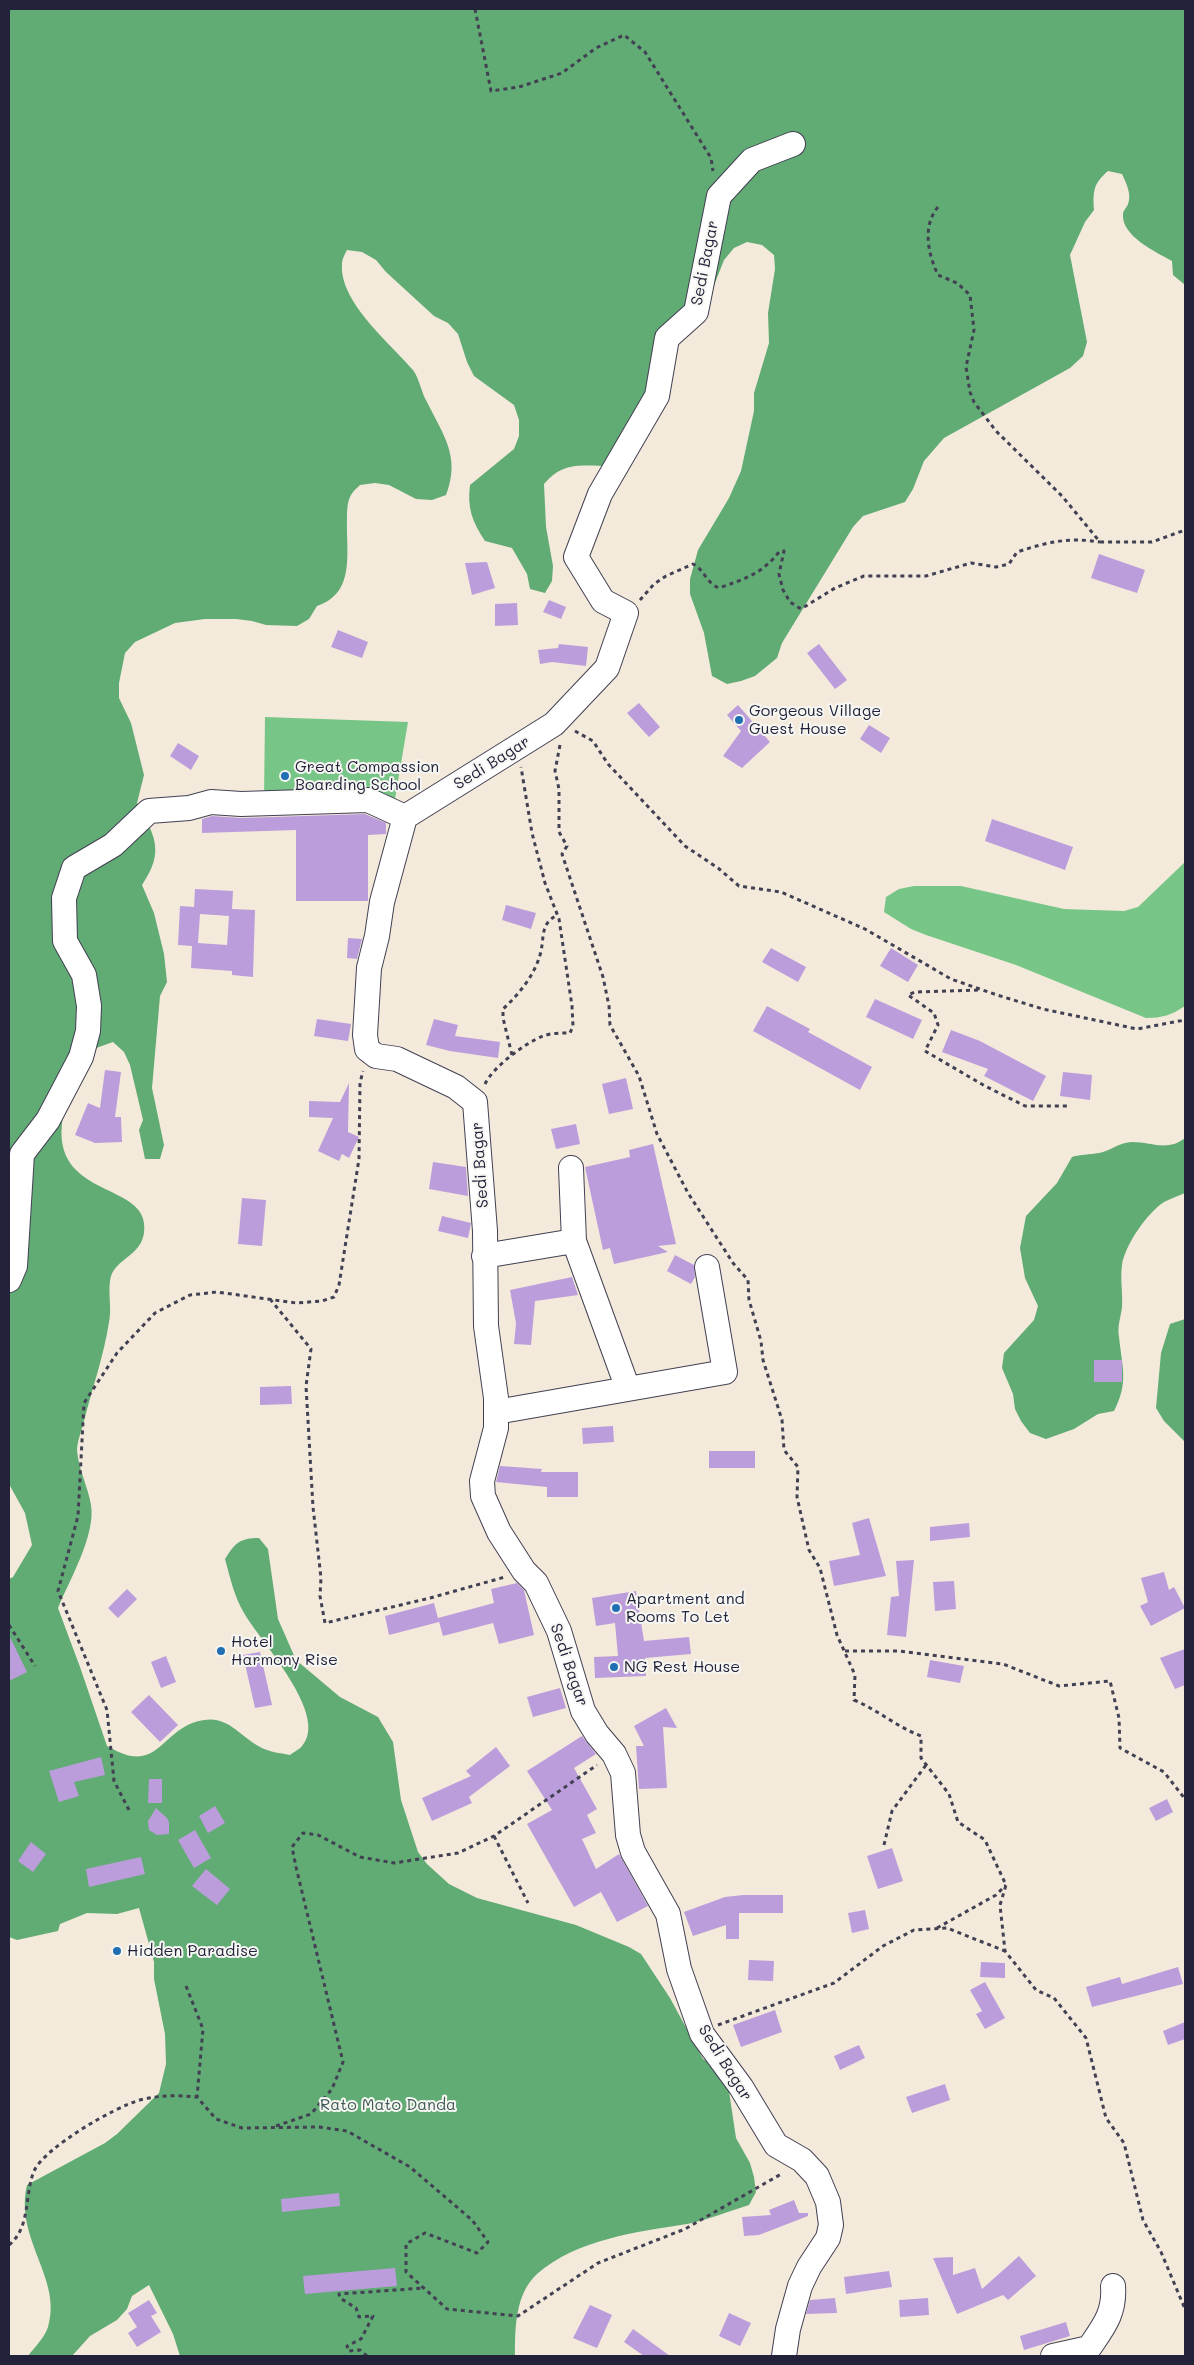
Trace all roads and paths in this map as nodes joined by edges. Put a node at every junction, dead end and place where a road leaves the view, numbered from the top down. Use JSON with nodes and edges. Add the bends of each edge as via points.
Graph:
{"nodes":[{"id":1,"x":475,"y":9,"type":"edge"},
{"id":2,"x":793,"y":144,"type":"dead end"},
{"id":3,"x":719,"y":196,"type":"junction"},
{"id":4,"x":938,"y":207,"type":"dead end"},
{"id":5,"x":1185,"y":530,"type":"edge"},
{"id":6,"x":1100,"y":542,"type":"junction"},
{"id":7,"x":626,"y":614,"type":"junction"},
{"id":8,"x":569,"y":722,"type":"junction"},
{"id":9,"x":567,"y":738,"type":"dead end"},
{"id":10,"x":560,"y":744,"type":"dead end"},
{"id":11,"x":518,"y":746,"type":"junction"},
{"id":12,"x":405,"y":817,"type":"junction"},
{"id":13,"x":558,"y":915,"type":"junction"},
{"id":14,"x":981,"y":990,"type":"junction"},
{"id":15,"x":1185,"y":1020,"type":"edge"},
{"id":16,"x":367,"y":1049,"type":"junction"},
{"id":17,"x":512,"y":1055,"type":"junction"},
{"id":18,"x":475,"y":1102,"type":"junction"},
{"id":19,"x":1070,"y":1106,"type":"dead end"},
{"id":20,"x":571,"y":1168,"type":"dead end"},
{"id":21,"x":574,"y":1241,"type":"junction"},
{"id":22,"x":484,"y":1256,"type":"junction"},
{"id":23,"x":707,"y":1268,"type":"dead end"},
{"id":24,"x":9,"y":1280,"type":"edge"},
{"id":25,"x":270,"y":1298,"type":"junction"},
{"id":26,"x":628,"y":1389,"type":"junction"},
{"id":27,"x":496,"y":1412,"type":"junction"},
{"id":28,"x":524,"y":1571,"type":"junction"},
{"id":29,"x":9,"y":1625,"type":"edge"},
{"id":30,"x":845,"y":1651,"type":"junction"},
{"id":31,"x":35,"y":1666,"type":"dead end"},
{"id":32,"x":614,"y":1754,"type":"junction"},
{"id":33,"x":926,"y":1764,"type":"junction"},
{"id":34,"x":1185,"y":1799,"type":"edge"},
{"id":35,"x":129,"y":1810,"type":"dead end"},
{"id":36,"x":494,"y":1836,"type":"junction"},
{"id":37,"x":884,"y":1845,"type":"dead end"},
{"id":38,"x":1006,"y":1885,"type":"junction"},
{"id":39,"x":528,"y":1903,"type":"dead end"},
{"id":40,"x":934,"y":1929,"type":"junction"},
{"id":41,"x":1005,"y":1951,"type":"junction"},
{"id":42,"x":186,"y":1986,"type":"dead end"},
{"id":43,"x":702,"y":2034,"type":"junction"},
{"id":44,"x":197,"y":2097,"type":"junction"},
{"id":45,"x":272,"y":2128,"type":"junction"},
{"id":46,"x":802,"y":2160,"type":"junction"},
{"id":47,"x":9,"y":2245,"type":"edge"},
{"id":48,"x":1113,"y":2286,"type":"dead end"},
{"id":49,"x":424,"y":2288,"type":"junction"},
{"id":50,"x":1185,"y":2309,"type":"edge"},
{"id":51,"x":367,"y":2356,"type":"edge"},
{"id":52,"x":784,"y":2356,"type":"edge"},
{"id":53,"x":1053,"y":2356,"type":"edge"}],
"edges":[{"from":1,"to":3,"type":"path","via":[[492,91],[519,87],[562,73],[596,48],[624,35],[645,52],[711,158]]},
{"from":2,"to":3,"type":"street","via":[[752,160]]},
{"from":3,"to":7,"type":"street","name":"Sedi Bagar","via":[[696,312],[667,338],[656,396],[600,494],[576,556],[604,601]]},
{"from":4,"to":6,"type":"path","via":[[931,216],[929,227],[930,257],[938,275],[957,283],[970,295],[974,330],[966,367],[974,402],[996,431],[1062,496]]},
{"from":5,"to":6,"type":"path","via":[[1152,542]]},
{"from":6,"to":7,"type":"path","via":[[1070,539],[1046,544],[1017,552],[1009,564],[996,567],[971,563],[926,576],[864,576],[834,588],[801,609],[790,602],[783,590],[779,574],[784,552],[779,552],[768,566],[757,573],[719,588],[712,585],[693,564],[654,584]]},
{"from":7,"to":8,"type":"street","name":"Sedi Bagar","via":[[607,668]]},
{"from":8,"to":9,"type":"path"},
{"from":8,"to":11,"type":"street","name":"Sedi Bagar","via":[[554,724]]},
{"from":8,"to":14,"type":"path","via":[[593,741],[608,764],[685,846],[739,886],[781,892],[864,929],[951,979]]},
{"from":10,"to":30,"type":"path","via":[[555,771],[559,789],[559,832],[567,846],[562,854],[603,977],[610,1025],[639,1076],[656,1134],[667,1156],[729,1256],[748,1280],[749,1300],[782,1420],[784,1450],[798,1467],[797,1497],[809,1550],[820,1568]]},
{"from":11,"to":12,"type":"street","name":"Sedi Bagar"},
{"from":11,"to":13,"type":"path","via":[[532,833]]},
{"from":12,"to":16,"type":"street","via":[[382,902],[369,968]]},
{"from":12,"to":24,"type":"street","via":[[368,800],[211,802],[189,808],[149,811],[113,845],[74,868],[64,898],[65,941],[84,975],[89,1006],[88,1030],[81,1057],[48,1120],[22,1154],[15,1266]]},
{"from":13,"to":17,"type":"path","via":[[551,918],[543,930],[540,954],[522,992],[503,1009]]},
{"from":13,"to":17,"type":"path","via":[[573,1026],[570,1033],[542,1036]]},
{"from":14,"to":15,"type":"path","via":[[1043,1009],[1137,1029]]},
{"from":14,"to":19,"type":"path","via":[[915,992],[908,995],[934,1013],[938,1024],[925,1052],[1025,1106]]},
{"from":16,"to":18,"type":"street","name":"Sedi Bagar","via":[[376,1056],[397,1059],[456,1086]]},
{"from":16,"to":25,"type":"path","via":[[360,1083],[359,1159],[339,1286],[334,1296],[322,1301],[296,1303]]},
{"from":17,"to":18,"type":"path","via":[[488,1078]]},
{"from":18,"to":22,"type":"street","name":"Sedi Bagar"},
{"from":20,"to":21,"type":"street"},
{"from":21,"to":22,"type":"street"},
{"from":21,"to":26,"type":"street"},
{"from":22,"to":27,"type":"street","name":"Sedi Bagar","via":[[486,1326]]},
{"from":23,"to":26,"type":"street","via":[[725,1372]]},
{"from":25,"to":28,"type":"path","via":[[310,1349],[306,1386],[320,1596],[325,1623]]},
{"from":25,"to":35,"type":"path","via":[[217,1292],[190,1295],[155,1313],[116,1353],[84,1403],[78,1516],[58,1591],[107,1710],[114,1781]]},
{"from":26,"to":27,"type":"street"},
{"from":27,"to":28,"type":"street","name":"Sedi Bagar","via":[[496,1428],[482,1481],[483,1496],[499,1532]]},
{"from":28,"to":32,"type":"street","name":"Sedi Bagar","via":[[536,1583],[559,1631],[583,1711]]},
{"from":29,"to":31,"type":"path"},
{"from":30,"to":33,"type":"path","via":[[855,1675],[854,1700],[902,1729],[921,1736],[921,1758]]},
{"from":30,"to":34,"type":"path","via":[[899,1651],[1003,1664],[1058,1686],[1110,1681],[1119,1718],[1120,1748],[1164,1772]]},
{"from":32,"to":36,"type":"path"},
{"from":32,"to":43,"type":"street","name":"Sedi Bagar","via":[[623,1773],[628,1835],[633,1852],[668,1914],[679,1969]]},
{"from":33,"to":37,"type":"path","via":[[892,1811]]},
{"from":33,"to":38,"type":"path","via":[[949,1794],[958,1822],[985,1840]]},
{"from":36,"to":39,"type":"path"},
{"from":36,"to":45,"type":"path","via":[[458,1853],[394,1863],[360,1857],[318,1835],[303,1833],[292,1847],[343,2062],[332,2089],[311,2114]]},
{"from":38,"to":40,"type":"path","via":[[996,1895]]},
{"from":38,"to":41,"type":"path","via":[[1000,1905]]},
{"from":40,"to":41,"type":"path","via":[[947,1928]]},
{"from":40,"to":43,"type":"path","via":[[914,1930],[883,1946],[834,1983],[726,2021]]},
{"from":41,"to":50,"type":"path","via":[[1036,1990],[1054,1998],[1086,2038],[1106,2118],[1124,2143],[1143,2220],[1161,2252]]},
{"from":42,"to":44,"type":"path","via":[[202,2029]]},
{"from":43,"to":46,"type":"street","name":"Sedi Bagar","via":[[776,2145]]},
{"from":44,"to":45,"type":"path","via":[[216,2119],[242,2128]]},
{"from":44,"to":47,"type":"path","via":[[169,2095],[139,2100],[91,2124],[48,2153],[35,2170],[26,2213],[17,2238]]},
{"from":45,"to":49,"type":"path","via":[[319,2127],[347,2131],[410,2167],[472,2220],[488,2242],[477,2253],[425,2233],[406,2244],[406,2272]]},
{"from":46,"to":49,"type":"path","via":[[685,2229],[598,2263],[518,2316],[447,2309]]},
{"from":46,"to":52,"type":"street","name":"Sedi Bagar","via":[[818,2179],[828,2202],[831,2225],[828,2238],[800,2286]]},
{"from":48,"to":53,"type":"street","via":[[1114,2303],[1105,2326],[1089,2348]]},
{"from":49,"to":51,"type":"path","via":[[339,2294],[356,2308],[358,2317],[373,2316],[361,2339],[347,2346],[348,2351],[360,2350]]}]}
